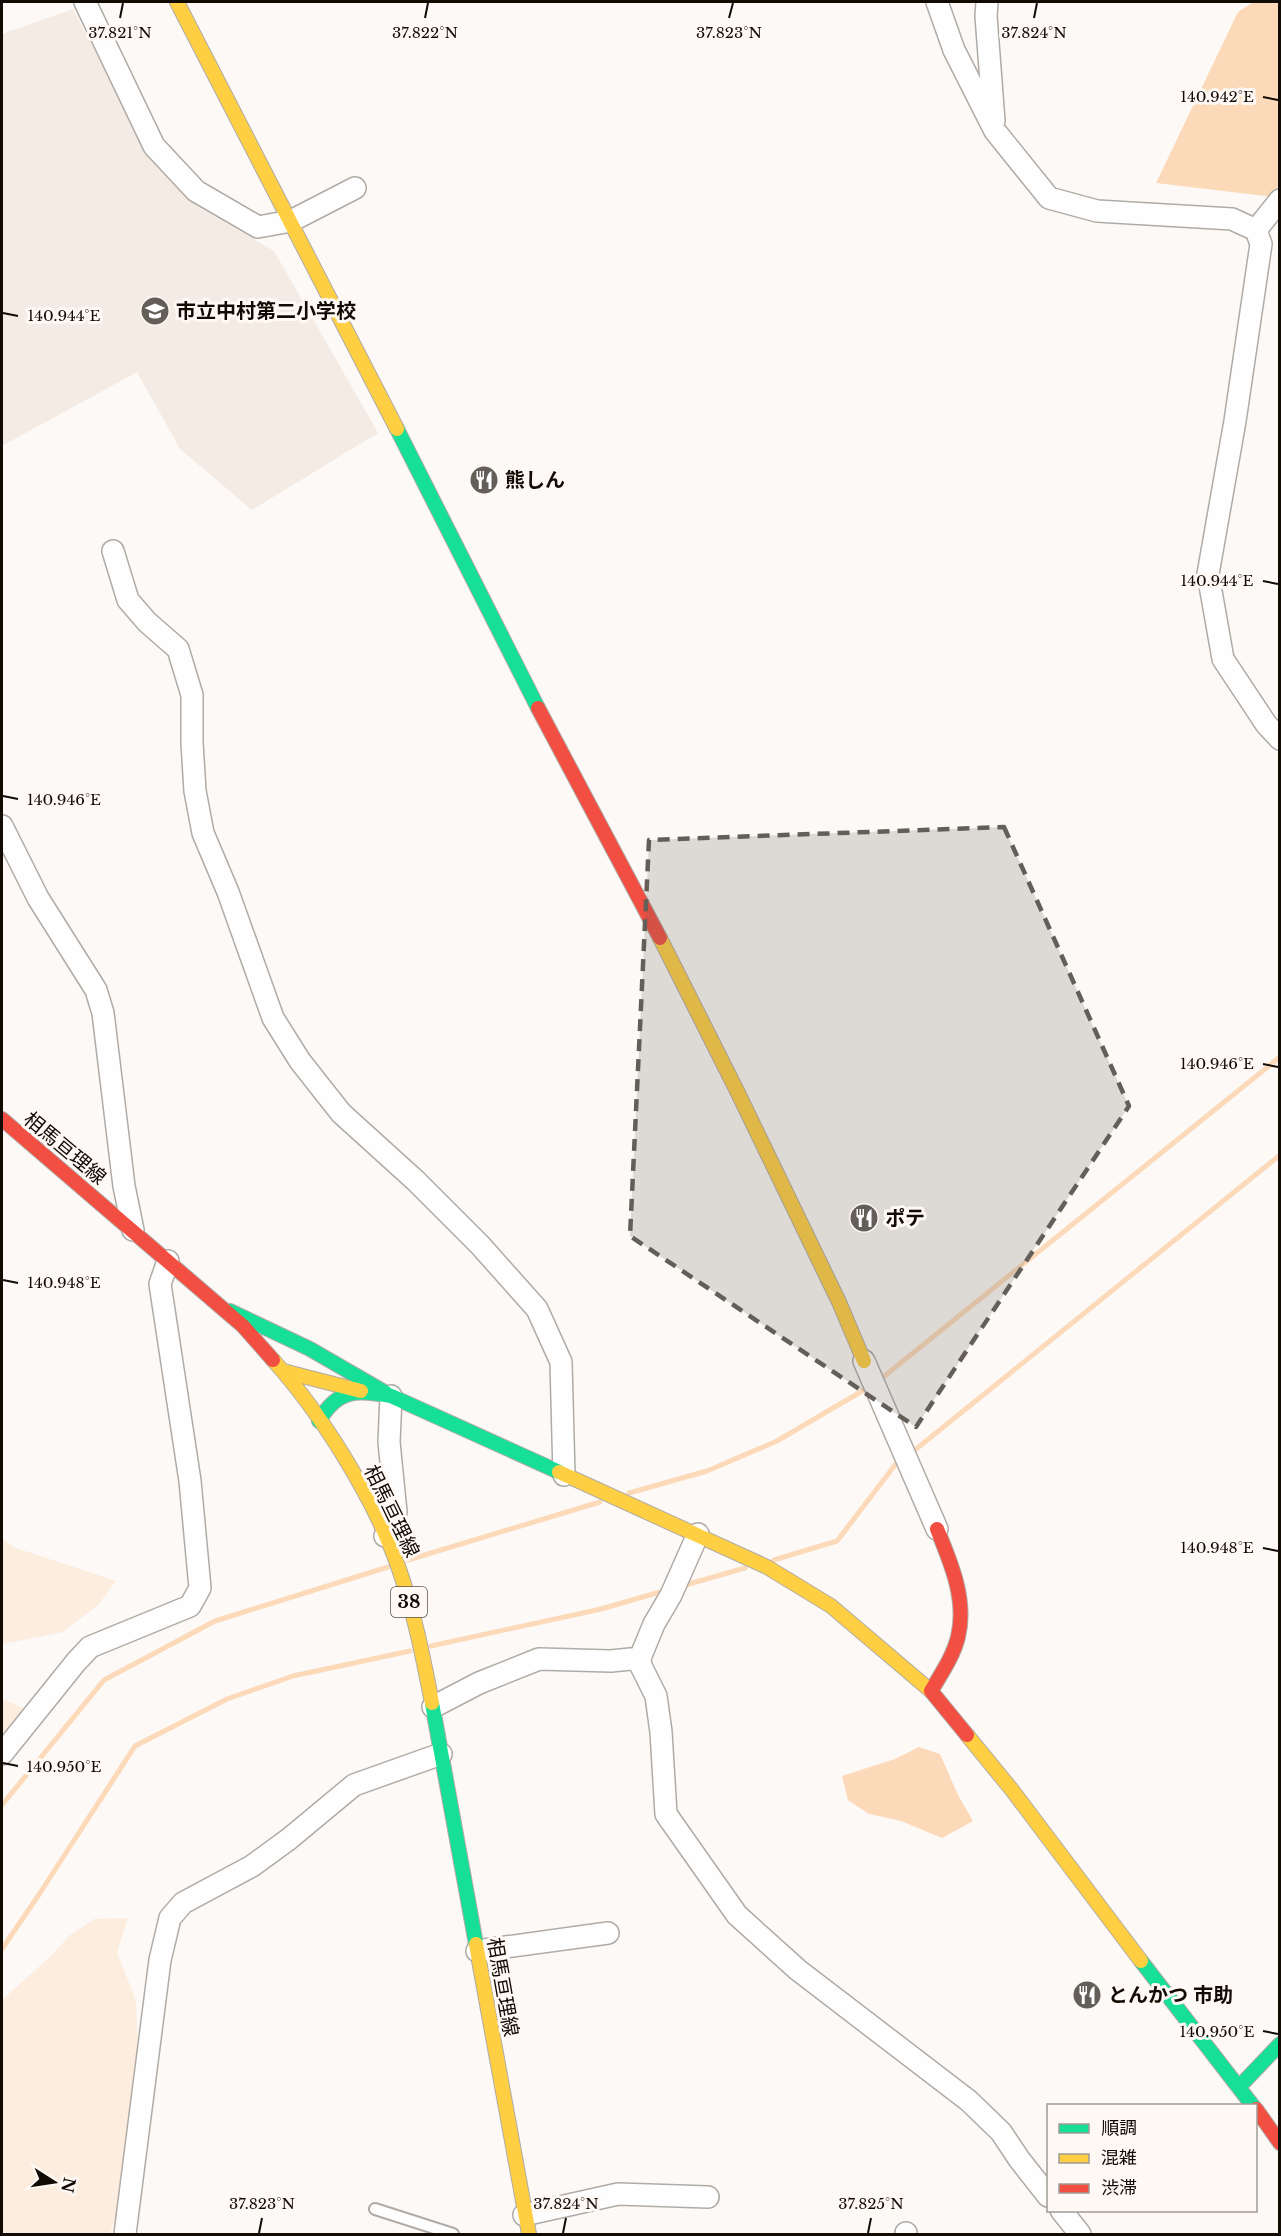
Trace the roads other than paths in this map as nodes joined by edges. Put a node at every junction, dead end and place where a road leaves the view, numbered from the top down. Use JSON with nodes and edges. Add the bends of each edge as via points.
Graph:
{"nodes":[{"id":1,"x":85,"y":2,"type":"edge"},
{"id":2,"x":177,"y":2,"type":"edge"},
{"id":3,"x":937,"y":2,"type":"edge"},
{"id":4,"x":987,"y":2,"type":"edge"},
{"id":5,"x":995,"y":131,"type":"junction"},
{"id":6,"x":356,"y":188,"type":"dead end"},
{"id":7,"x":1280,"y":200,"type":"edge"},
{"id":8,"x":291,"y":221,"type":"junction"},
{"id":9,"x":1256,"y":230,"type":"junction"},
{"id":10,"x":112,"y":551,"type":"dead end"},
{"id":11,"x":1280,"y":739,"type":"edge"},
{"id":12,"x":2,"y":826,"type":"edge"},
{"id":13,"x":2,"y":1119,"type":"edge"},
{"id":14,"x":132,"y":1230,"type":"junction"},
{"id":15,"x":168,"y":1261,"type":"junction"},
{"id":16,"x":223,"y":1308,"type":"junction"},
{"id":17,"x":864,"y":1361,"type":"joint"},
{"id":18,"x":283,"y":1371,"type":"junction"},
{"id":19,"x":361,"y":1391,"type":"junction"},
{"id":20,"x":391,"y":1396,"type":"junction"},
{"id":21,"x":319,"y":1421,"type":"junction"},
{"id":22,"x":564,"y":1475,"type":"junction"},
{"id":23,"x":937,"y":1529,"type":"joint"},
{"id":24,"x":698,"y":1534,"type":"junction"},
{"id":25,"x":385,"y":1536,"type":"junction"},
{"id":26,"x":640,"y":1658,"type":"junction"},
{"id":27,"x":931,"y":1690,"type":"junction"},
{"id":28,"x":433,"y":1707,"type":"junction"},
{"id":29,"x":8,"y":1735,"type":"edge"},
{"id":30,"x":2,"y":1754,"type":"edge"},
{"id":31,"x":441,"y":1754,"type":"junction"},
{"id":32,"x":608,"y":1933,"type":"dead end"},
{"id":33,"x":477,"y":1951,"type":"junction"},
{"id":34,"x":1280,"y":2044,"type":"edge"},
{"id":35,"x":1239,"y":2087,"type":"junction"},
{"id":36,"x":1252,"y":2104,"type":"edge"},
{"id":37,"x":1257,"y":2110,"type":"edge"},
{"id":38,"x":1280,"y":2143,"type":"edge"},
{"id":39,"x":1047,"y":2195,"type":"edge"},
{"id":40,"x":708,"y":2197,"type":"dead end"},
{"id":41,"x":375,"y":2209,"type":"dead end"},
{"id":42,"x":1062,"y":2212,"type":"edge"},
{"id":43,"x":527,"y":2230,"type":"edge"},
{"id":44,"x":124,"y":2235,"type":"edge"},
{"id":45,"x":453,"y":2235,"type":"edge"},
{"id":46,"x":1080,"y":2235,"type":"edge"}],
"edges":[{"from":1,"to":8,"type":"street","via":[[154,146],[196,191],[258,227]]},
{"from":2,"to":8,"type":"street"},
{"from":3,"to":5,"type":"street","via":[[954,50]]},
{"from":4,"to":5,"type":"street"},
{"from":5,"to":9,"type":"street","via":[[1049,198],[1097,211],[1232,219]]},
{"from":6,"to":8,"type":"street"},
{"from":7,"to":9,"type":"street"},
{"from":8,"to":17,"type":"street","via":[[738,1093]]},
{"from":9,"to":11,"type":"street","via":[[1261,244],[1208,574],[1223,659]]},
{"from":10,"to":22,"type":"street","via":[[128,600],[178,649],[192,694],[195,791],[203,833],[273,1018],[300,1062],[341,1113],[480,1245],[537,1309],[561,1362]]},
{"from":12,"to":14,"type":"street","via":[[38,898],[96,990],[103,1014]]},
{"from":13,"to":14,"type":"street","name":"相馬亘理線","number":"38"},
{"from":14,"to":15,"type":"street","name":"相馬亘理線","number":"38"},
{"from":15,"to":16,"type":"street","name":"相馬亘理線","number":"38"},
{"from":15,"to":29,"type":"street","via":[[160,1284],[190,1480],[200,1588],[190,1606],[90,1647]]},
{"from":16,"to":18,"type":"street","name":"相馬亘理線","number":"38"},
{"from":16,"to":20,"type":"street","via":[[266,1326]]},
{"from":17,"to":23,"type":"street"},
{"from":18,"to":19,"type":"street"},
{"from":18,"to":21,"type":"street","name":"相馬亘理線","number":"38"},
{"from":19,"to":20,"type":"street"},
{"from":19,"to":21,"type":"street","via":[[341,1397],[327,1407]]},
{"from":20,"to":22,"type":"street"},
{"from":20,"to":25,"type":"street","via":[[389,1442],[396,1512]]},
{"from":21,"to":25,"type":"street","name":"相馬亘理線","number":"38","via":[[372,1506]]},
{"from":22,"to":24,"type":"street"},
{"from":23,"to":27,"type":"street","via":[[955,1576],[962,1612],[953,1653]]},
{"from":24,"to":26,"type":"street"},
{"from":24,"to":27,"type":"street","via":[[767,1567],[831,1606]]},
{"from":25,"to":28,"type":"street","name":"相馬亘理線","number":"38","via":[[419,1635]]},
{"from":26,"to":28,"type":"street","via":[[539,1659]]},
{"from":26,"to":39,"type":"street","via":[[656,1695],[666,1814],[737,1915],[798,1970],[969,2100],[1001,2132]]},
{"from":27,"to":35,"type":"street"},
{"from":28,"to":31,"type":"street","name":"相馬亘理線","number":"38"},
{"from":29,"to":30,"type":"street"},
{"from":31,"to":33,"type":"street","name":"相馬亘理線","number":"38"},
{"from":31,"to":44,"type":"street","via":[[354,1785],[252,1866],[183,1903],[170,1918],[160,1960]]},
{"from":32,"to":33,"type":"street"},
{"from":33,"to":43,"type":"street","name":"相馬亘理線","number":"38"},
{"from":34,"to":35,"type":"street"},
{"from":35,"to":36,"type":"street"},
{"from":37,"to":38,"type":"street"},
{"from":40,"to":43,"type":"street","via":[[618,2194]]},
{"from":41,"to":45,"type":"lane"},
{"from":42,"to":46,"type":"street"}]}
